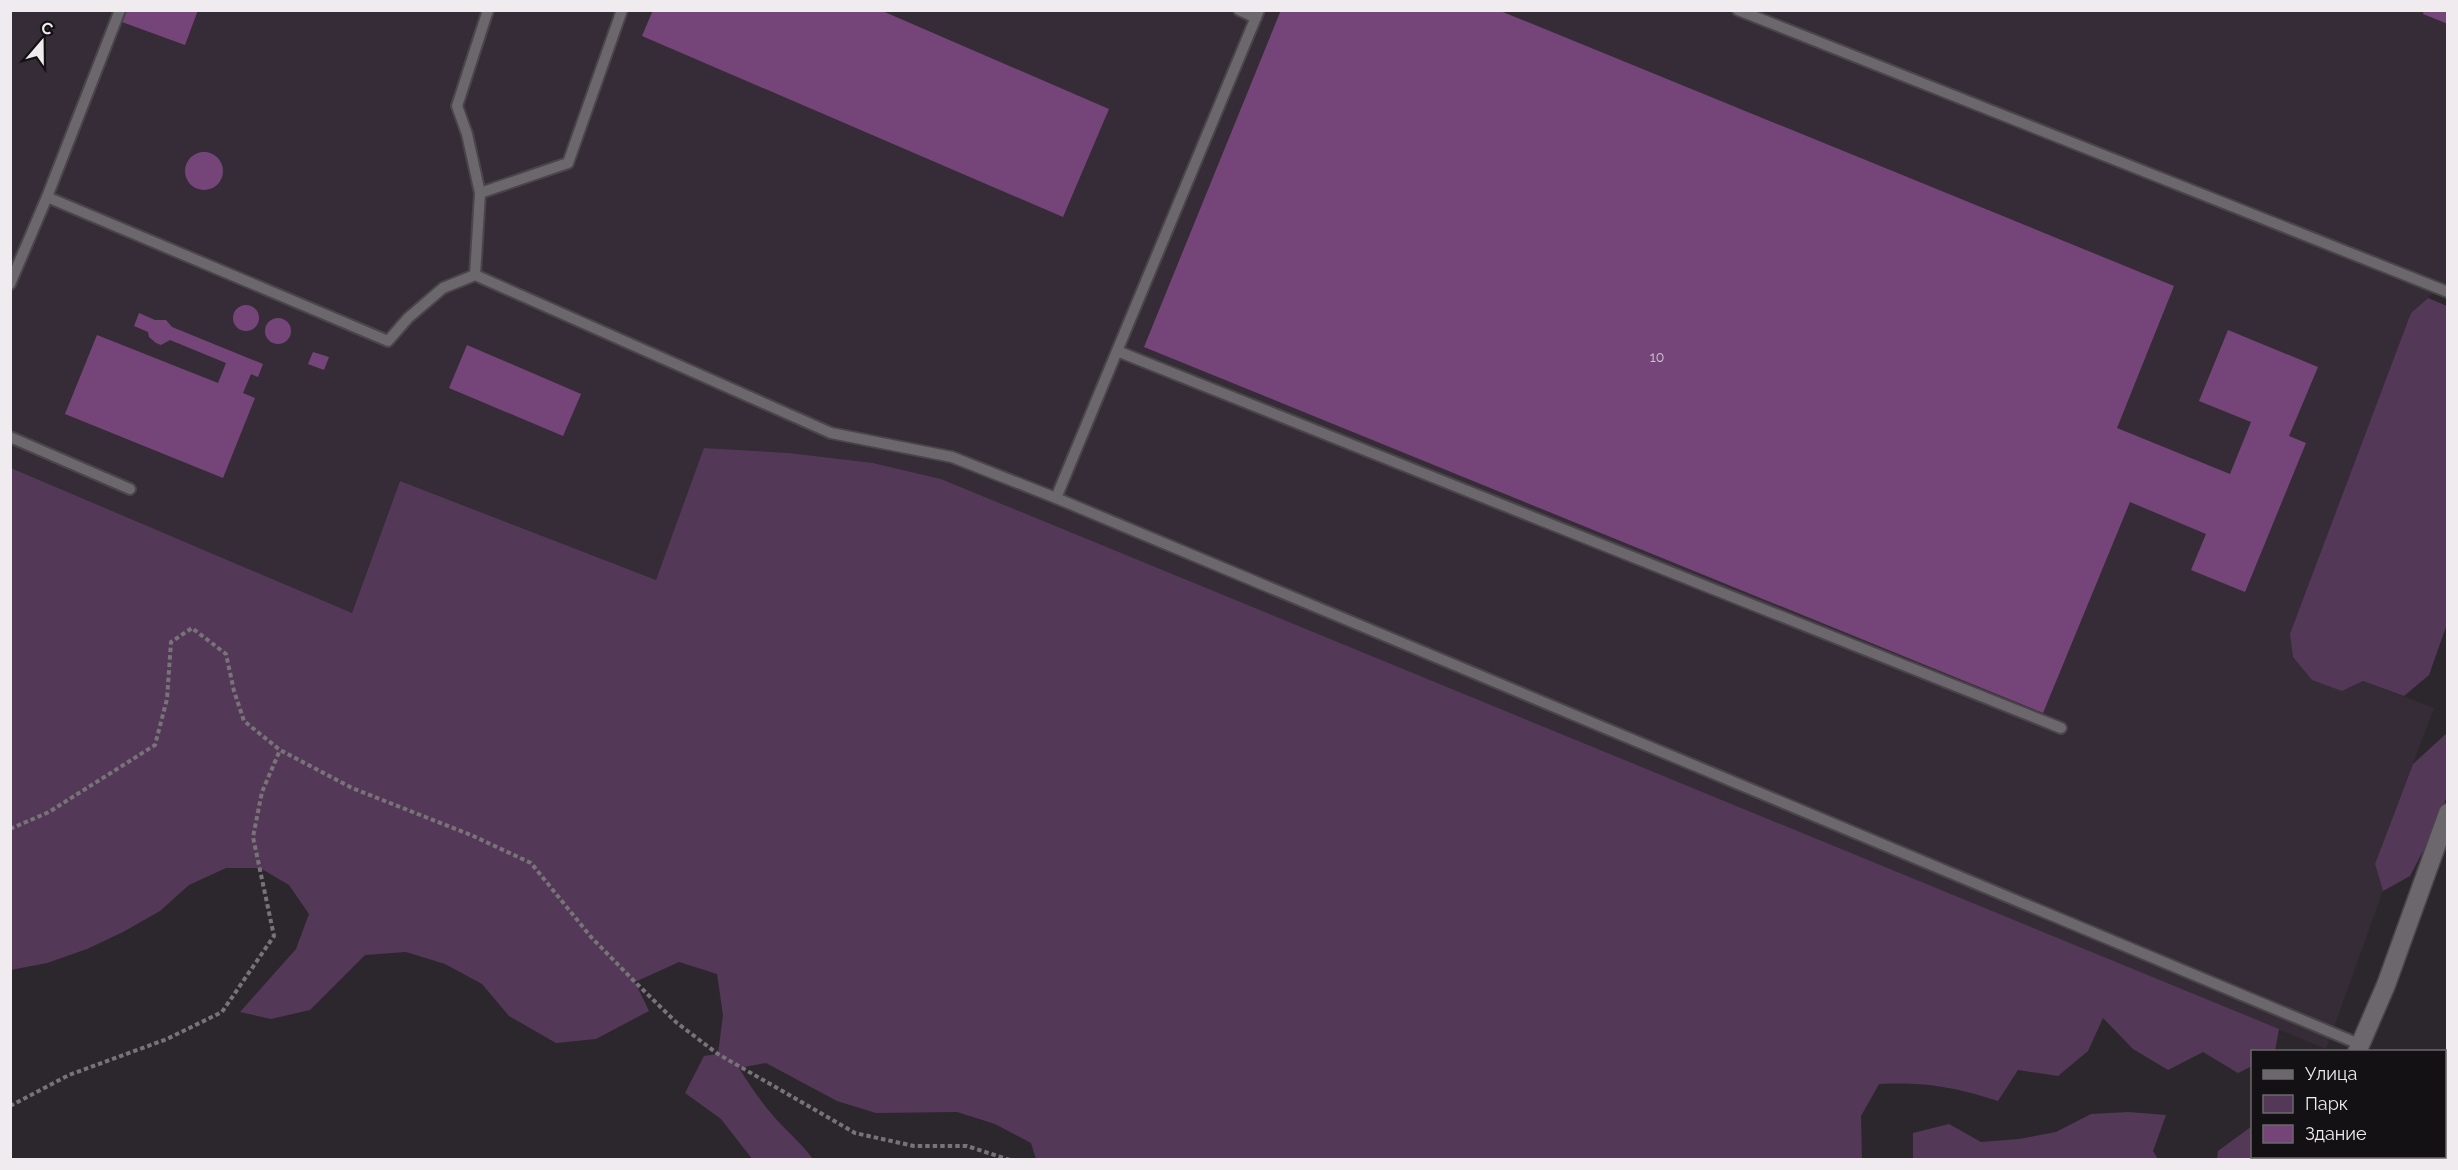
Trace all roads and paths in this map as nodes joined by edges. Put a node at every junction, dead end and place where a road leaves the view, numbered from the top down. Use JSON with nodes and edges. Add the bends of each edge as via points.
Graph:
{"nodes":[{"id":1,"x":120,"y":10,"type":"edge"},
{"id":2,"x":488,"y":10,"type":"edge"},
{"id":3,"x":622,"y":10,"type":"edge"},
{"id":4,"x":1239,"y":10,"type":"edge"},
{"id":5,"x":1738,"y":10,"type":"edge"},
{"id":6,"x":1258,"y":14,"type":"edge"},
{"id":7,"x":480,"y":193,"type":"junction"},
{"id":8,"x":47,"y":197,"type":"junction"},
{"id":9,"x":475,"y":275,"type":"junction"},
{"id":10,"x":10,"y":284,"type":"edge"},
{"id":11,"x":2448,"y":292,"type":"edge"},
{"id":12,"x":1118,"y":351,"type":"junction"},
{"id":13,"x":10,"y":437,"type":"edge"},
{"id":14,"x":130,"y":489,"type":"dead end"},
{"id":15,"x":1056,"y":498,"type":"junction"},
{"id":16,"x":2061,"y":728,"type":"dead end"},
{"id":17,"x":280,"y":750,"type":"junction"},
{"id":18,"x":2448,"y":813,"type":"edge"},
{"id":19,"x":10,"y":829,"type":"edge"},
{"id":20,"x":2358,"y":1048,"type":"edge"},
{"id":21,"x":10,"y":1106,"type":"edge"},
{"id":22,"x":1010,"y":1160,"type":"edge"}],
"edges":[{"from":1,"to":8,"type":"lane"},
{"from":2,"to":7,"type":"lane","via":[[457,106]]},
{"from":3,"to":7,"type":"lane","via":[[568,163]]},
{"from":4,"to":6,"type":"lane"},
{"from":5,"to":11,"type":"lane"},
{"from":6,"to":12,"type":"lane"},
{"from":7,"to":9,"type":"lane"},
{"from":8,"to":9,"type":"lane","via":[[388,341],[442,288]]},
{"from":8,"to":10,"type":"lane"},
{"from":9,"to":15,"type":"lane","via":[[831,433],[952,457]]},
{"from":12,"to":15,"type":"lane"},
{"from":12,"to":16,"type":"lane"},
{"from":13,"to":14,"type":"lane"},
{"from":15,"to":20,"type":"lane"},
{"from":17,"to":19,"type":"path","via":[[244,722],[226,654],[192,628],[171,642],[167,699],[155,745],[49,812]]},
{"from":17,"to":21,"type":"path","via":[[261,792],[253,837],[274,936],[222,1012],[168,1039],[69,1075]]},
{"from":17,"to":22,"type":"path","via":[[352,788],[531,863],[591,937],[677,1023],[774,1089],[855,1133],[914,1146],[968,1146]]},
{"from":18,"to":20,"type":"street","via":[[2386,985]]}]}
